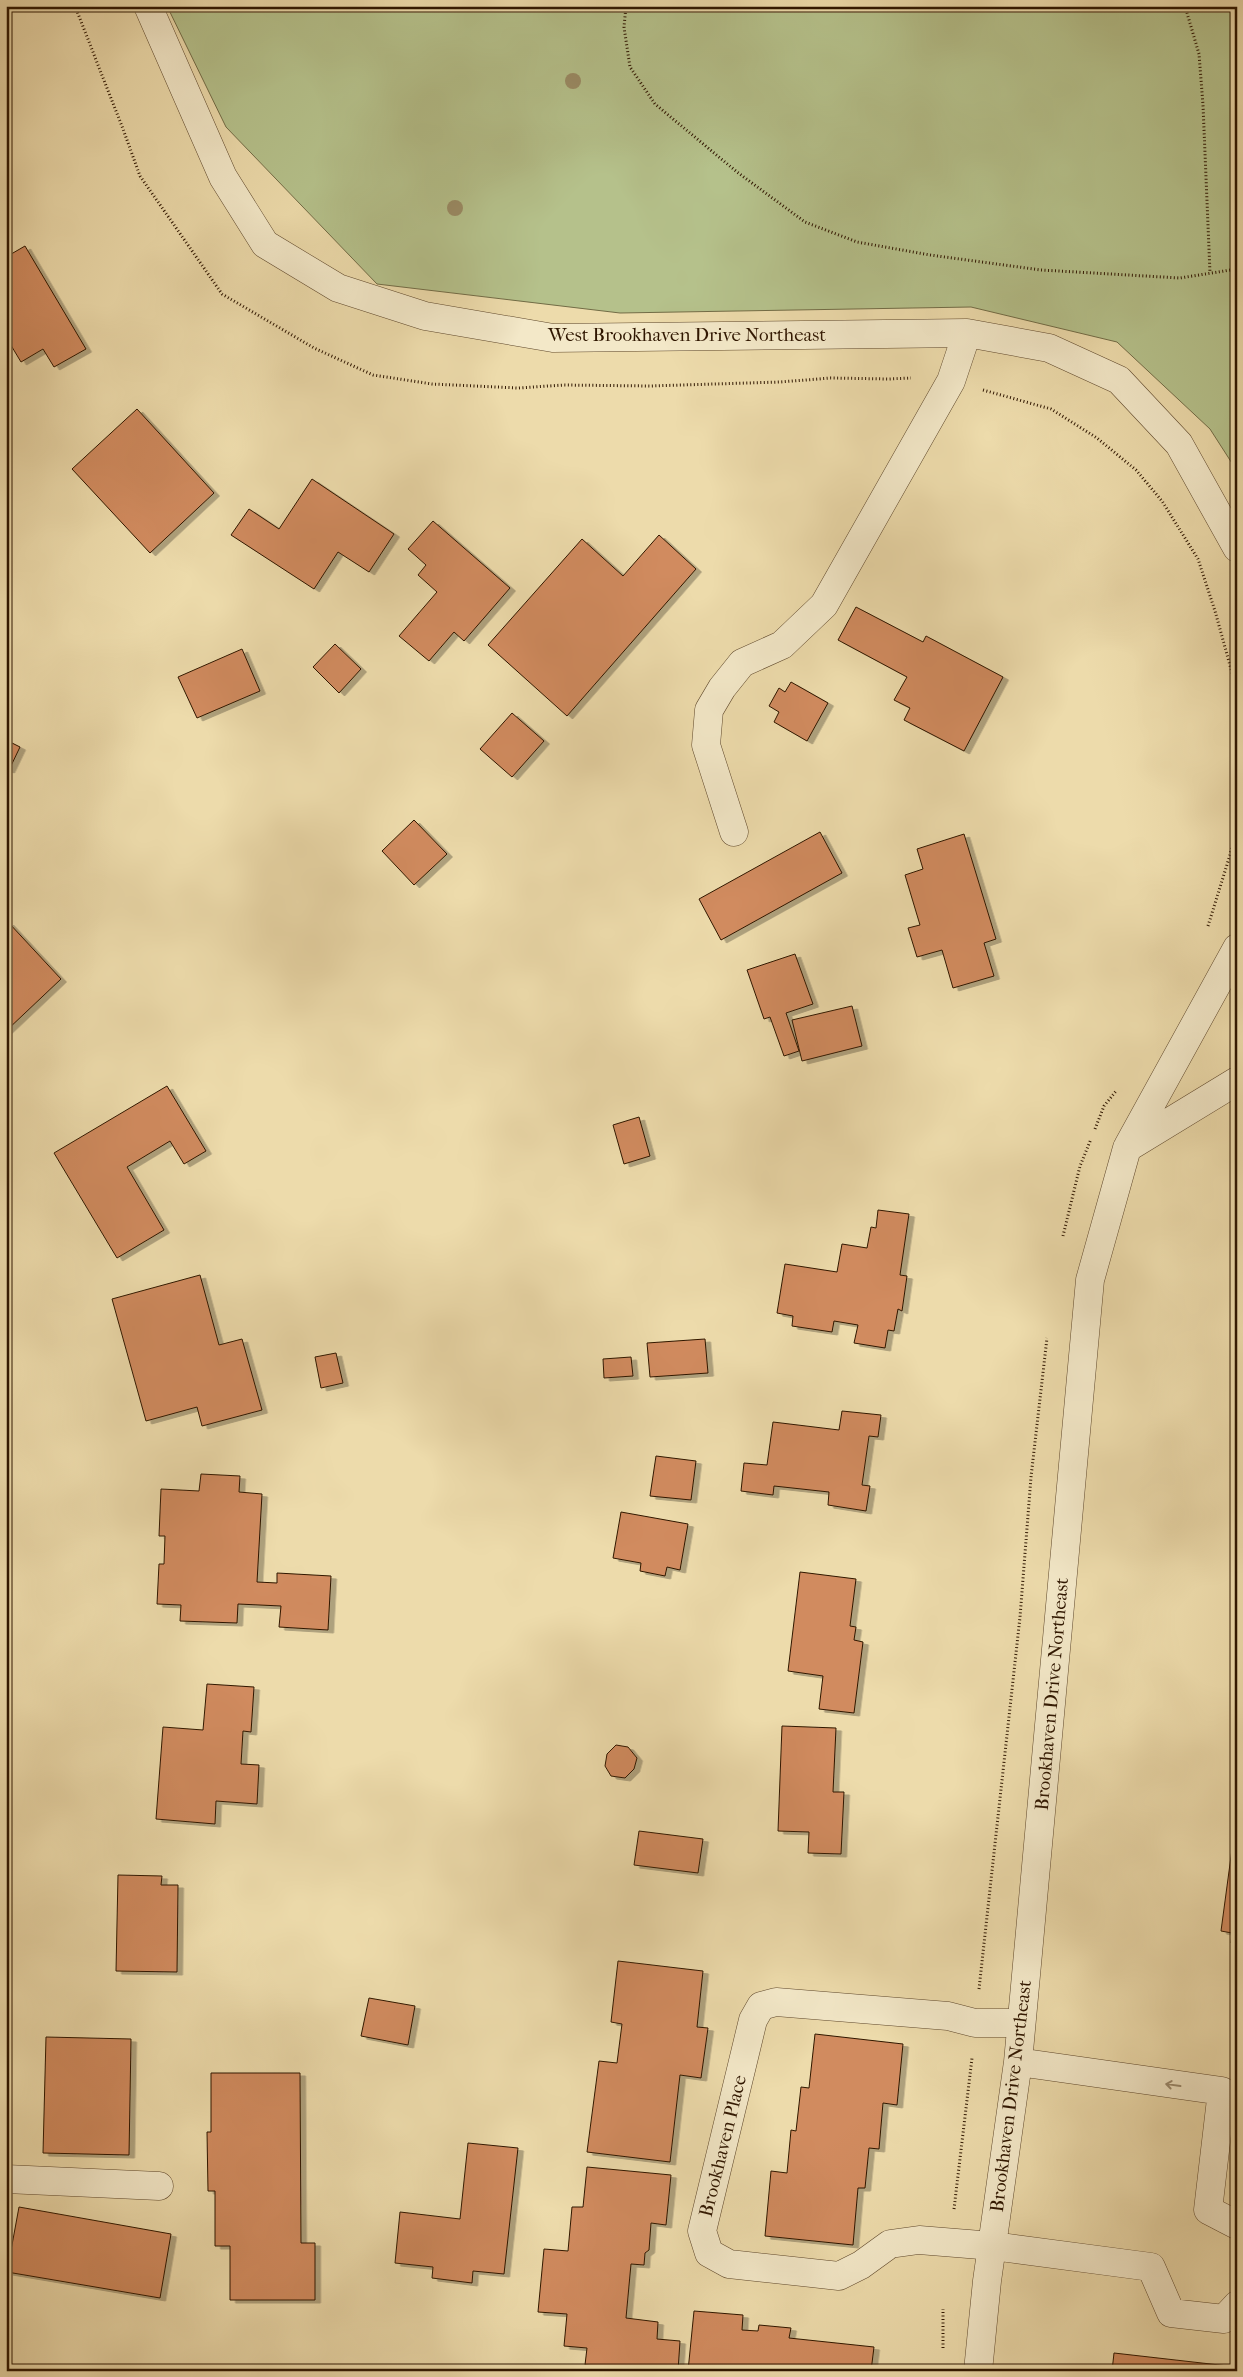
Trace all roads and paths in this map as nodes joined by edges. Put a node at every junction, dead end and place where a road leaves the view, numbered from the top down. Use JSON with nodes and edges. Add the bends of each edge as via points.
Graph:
{"nodes":[{"id":1,"x":75,"y":6,"type":"edge"},
{"id":2,"x":148,"y":6,"type":"edge"},
{"id":3,"x":626,"y":6,"type":"edge"},
{"id":4,"x":1185,"y":6,"type":"edge"},
{"id":5,"x":1237,"y":269,"type":"edge"},
{"id":6,"x":1210,"y":274,"type":"junction"},
{"id":7,"x":967,"y":333,"type":"junction"},
{"id":8,"x":951,"y":381,"type":"junction"},
{"id":9,"x":1237,"y":548,"type":"edge"},
{"id":10,"x":1237,"y":698,"type":"edge"},
{"id":11,"x":1237,"y":826,"type":"edge"},
{"id":12,"x":734,"y":832,"type":"dead end"},
{"id":13,"x":1206,"y":931,"type":"dead end"},
{"id":14,"x":1237,"y":948,"type":"edge"},
{"id":15,"x":1237,"y":1081,"type":"edge"},
{"id":16,"x":1127,"y":1148,"type":"junction"},
{"id":17,"x":1043,"y":1366,"type":"dead end"},
{"id":18,"x":978,"y":1996,"type":"dead end"},
{"id":19,"x":1021,"y":2023,"type":"junction"},
{"id":20,"x":972,"y":2058,"type":"dead end"},
{"id":21,"x":1018,"y":2062,"type":"junction"},
{"id":22,"x":6,"y":2179,"type":"edge"},
{"id":23,"x":159,"y":2186,"type":"dead end"},
{"id":24,"x":954,"y":2217,"type":"dead end"},
{"id":25,"x":1237,"y":2225,"type":"edge"},
{"id":26,"x":993,"y":2246,"type":"junction"},
{"id":27,"x":1237,"y":2305,"type":"edge"},
{"id":28,"x":943,"y":2309,"type":"dead end"},
{"id":29,"x":942,"y":2352,"type":"dead end"},
{"id":30,"x":978,"y":2371,"type":"edge"}],
"edges":[{"from":1,"to":8,"type":"path","via":[[140,176],[222,294],[314,348],[373,375],[432,384],[518,388],[831,378],[888,380],[925,377]]},
{"from":2,"to":7,"type":"street","name":"West Brookhaven Drive Northeast","via":[[223,177],[265,244],[338,288],[425,316],[553,338]]},
{"from":3,"to":6,"type":"path","via":[[624,27],[630,68],[655,104],[736,172],[805,222],[858,242],[1041,270],[1180,278]]},
{"from":4,"to":6,"type":"path","via":[[1199,54]]},
{"from":5,"to":6,"type":"path"},
{"from":7,"to":8,"type":"street"},
{"from":7,"to":9,"type":"street","name":"West Brookhaven Drive Northeast","via":[[1049,348],[1119,380],[1179,444]]},
{"from":8,"to":10,"type":"path","via":[[1051,409],[1098,438],[1136,470],[1162,500],[1198,559],[1218,620]]},
{"from":8,"to":12,"type":"street","via":[[824,605],[782,645],[742,663],[709,710],[706,745]]},
{"from":11,"to":13,"type":"path"},
{"from":14,"to":16,"type":"street"},
{"from":15,"to":16,"type":"street"},
{"from":16,"to":19,"type":"street","name":"Brookhaven Drive Northeast","via":[[1090,1280]]},
{"from":17,"to":18,"type":"path","via":[[1020,1617]]},
{"from":19,"to":21,"type":"street","name":"Brookhaven Drive Northeast"},
{"from":19,"to":26,"type":"street","name":"Brookhaven Place","via":[[976,2023],[948,2016],[776,2002],[761,2006],[753,2020],[702,2231],[709,2253],[729,2264],[839,2276],[890,2244],[919,2240]]},
{"from":20,"to":24,"type":"path"},
{"from":25,"to":21,"type":"street","one_way":true,"via":[[1208,2210],[1222,2091]]},
{"from":21,"to":26,"type":"street","name":"Brookhaven Drive Northeast"},
{"from":22,"to":23,"type":"street"},
{"from":26,"to":27,"type":"street","name":"Brookhaven Place","via":[[1151,2267],[1171,2313],[1224,2319]]},
{"from":26,"to":30,"type":"street","name":"Brookhaven Drive Northeast"},
{"from":28,"to":29,"type":"path"}]}
